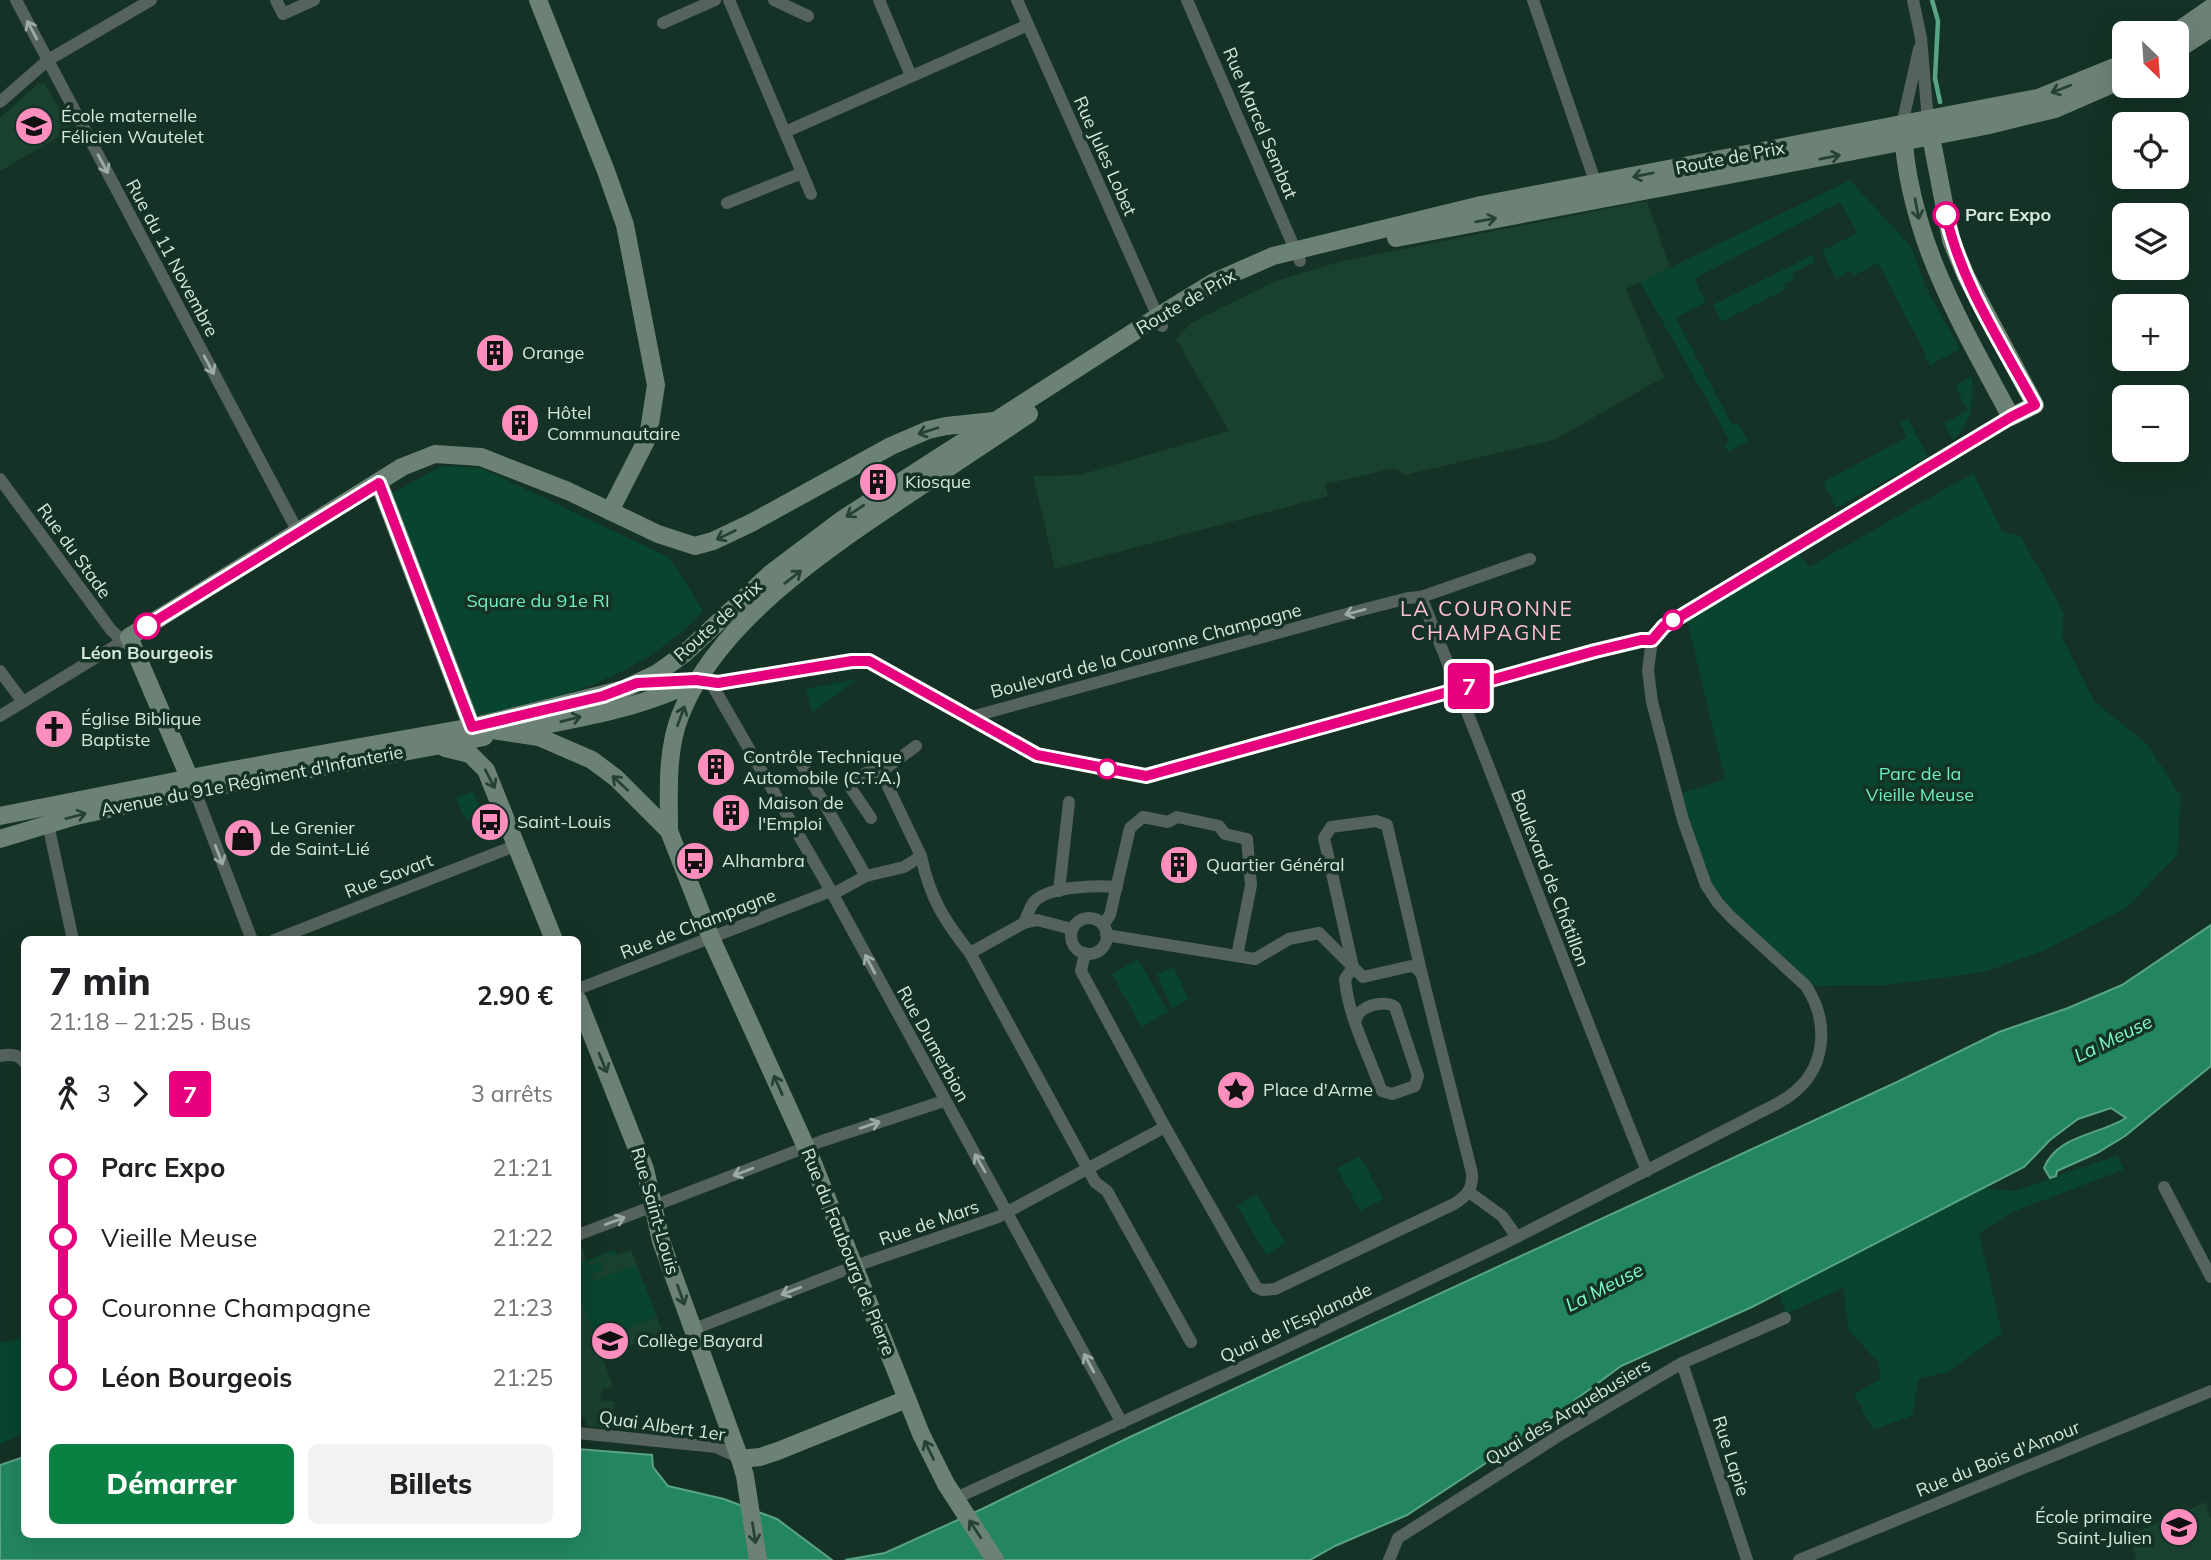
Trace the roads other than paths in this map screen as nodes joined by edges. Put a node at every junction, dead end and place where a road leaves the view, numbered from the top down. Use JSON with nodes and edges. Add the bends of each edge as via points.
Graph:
{"nodes":[{"id":1,"x":16,"y":0,"type":"edge"},
{"id":2,"x":276,"y":0,"type":"edge"},
{"id":3,"x":314,"y":0,"type":"edge"},
{"id":4,"x":538,"y":0,"type":"edge"},
{"id":5,"x":716,"y":0,"type":"edge"},
{"id":6,"x":729,"y":0,"type":"edge"},
{"id":7,"x":774,"y":0,"type":"edge"},
{"id":8,"x":879,"y":0,"type":"edge"},
{"id":9,"x":1017,"y":0,"type":"edge"},
{"id":10,"x":1187,"y":0,"type":"edge"},
{"id":11,"x":1533,"y":0,"type":"edge"},
{"id":12,"x":1913,"y":0,"type":"edge"},
{"id":13,"x":144,"y":2,"type":"edge"},
{"id":14,"x":2211,"y":8,"type":"edge"},
{"id":15,"x":808,"y":16,"type":"dead end"},
{"id":16,"x":663,"y":23,"type":"dead end"},
{"id":17,"x":2189,"y":23,"type":"edge"},
{"id":18,"x":1028,"y":25,"type":"junction"},
{"id":19,"x":2211,"y":28,"type":"edge"},
{"id":20,"x":1921,"y":38,"type":"junction"},
{"id":21,"x":2189,"y":42,"type":"edge"},
{"id":22,"x":48,"y":60,"type":"junction"},
{"id":23,"x":2112,"y":68,"type":"edge"},
{"id":24,"x":911,"y":76,"type":"junction"},
{"id":25,"x":2112,"y":84,"type":"edge"},
{"id":26,"x":0,"y":102,"type":"edge"},
{"id":27,"x":1929,"y":129,"type":"junction"},
{"id":28,"x":785,"y":132,"type":"junction"},
{"id":29,"x":1903,"y":134,"type":"junction"},
{"id":30,"x":802,"y":173,"type":"junction"},
{"id":31,"x":1599,"y":192,"type":"junction"},
{"id":32,"x":811,"y":194,"type":"dead end"},
{"id":33,"x":727,"y":203,"type":"dead end"},
{"id":34,"x":1297,"y":255,"type":"junction"},
{"id":35,"x":1159,"y":321,"type":"junction"},
{"id":36,"x":2011,"y":417,"type":"junction"},
{"id":37,"x":999,"y":427,"type":"junction"},
{"id":38,"x":0,"y":479,"type":"edge"},
{"id":39,"x":379,"y":483,"type":"junction"},
{"id":40,"x":610,"y":511,"type":"junction"},
{"id":41,"x":298,"y":533,"type":"junction"},
{"id":42,"x":1530,"y":559,"type":"dead end"},
{"id":43,"x":1421,"y":597,"type":"junction"},
{"id":44,"x":730,"y":612,"type":"junction"},
{"id":45,"x":126,"y":639,"type":"junction"},
{"id":46,"x":1652,"y":640,"type":"junction"},
{"id":47,"x":0,"y":671,"type":"edge"},
{"id":48,"x":703,"y":682,"type":"junction"},
{"id":49,"x":1459,"y":689,"type":"junction"},
{"id":50,"x":632,"y":692,"type":"junction"},
{"id":51,"x":23,"y":702,"type":"junction"},
{"id":52,"x":0,"y":716,"type":"edge"},
{"id":53,"x":971,"y":717,"type":"junction"},
{"id":54,"x":472,"y":727,"type":"junction"},
{"id":55,"x":507,"y":732,"type":"junction"},
{"id":56,"x":916,"y":746,"type":"dead end"},
{"id":57,"x":435,"y":747,"type":"junction"},
{"id":58,"x":802,"y":765,"type":"dead end"},
{"id":59,"x":881,"y":772,"type":"junction"},
{"id":60,"x":192,"y":785,"type":"junction"},
{"id":61,"x":1069,"y":802,"type":"dead end"},
{"id":62,"x":6,"y":813,"type":"edge"},
{"id":63,"x":870,"y":818,"type":"dead end"},
{"id":64,"x":48,"y":824,"type":"junction"},
{"id":65,"x":668,"y":831,"type":"junction"},
{"id":66,"x":4,"y":837,"type":"edge"},
{"id":67,"x":517,"y":845,"type":"junction"},
{"id":68,"x":922,"y":856,"type":"junction"},
{"id":69,"x":866,"y":876,"type":"junction"},
{"id":70,"x":1117,"y":887,"type":"junction"},
{"id":71,"x":1059,"y":891,"type":"junction"},
{"id":72,"x":832,"y":893,"type":"junction"},
{"id":73,"x":1024,"y":923,"type":"junction"},
{"id":74,"x":1072,"y":929,"type":"junction"},
{"id":75,"x":1105,"y":930,"type":"junction"},
{"id":76,"x":72,"y":936,"type":"edge"},
{"id":77,"x":250,"y":936,"type":"edge"},
{"id":78,"x":284,"y":936,"type":"edge"},
{"id":79,"x":552,"y":936,"type":"edge"},
{"id":80,"x":711,"y":938,"type":"junction"},
{"id":81,"x":970,"y":953,"type":"junction"},
{"id":82,"x":1085,"y":953,"type":"junction"},
{"id":83,"x":1237,"y":956,"type":"junction"},
{"id":84,"x":1353,"y":967,"type":"junction"},
{"id":85,"x":1422,"y":975,"type":"junction"},
{"id":86,"x":581,"y":988,"type":"edge"},
{"id":87,"x":581,"y":1008,"type":"edge"},
{"id":88,"x":1356,"y":1020,"type":"junction"},
{"id":89,"x":0,"y":1056,"type":"edge"},
{"id":90,"x":21,"y":1057,"type":"edge"},
{"id":91,"x":944,"y":1101,"type":"junction"},
{"id":92,"x":1165,"y":1127,"type":"junction"},
{"id":93,"x":806,"y":1147,"type":"junction"},
{"id":94,"x":1088,"y":1169,"type":"junction"},
{"id":95,"x":1647,"y":1171,"type":"junction"},
{"id":96,"x":2164,"y":1187,"type":"dead end"},
{"id":97,"x":1469,"y":1192,"type":"junction"},
{"id":98,"x":652,"y":1207,"type":"junction"},
{"id":99,"x":1008,"y":1213,"type":"junction"},
{"id":100,"x":581,"y":1234,"type":"edge"},
{"id":101,"x":1517,"y":1237,"type":"junction"},
{"id":102,"x":855,"y":1266,"type":"junction"},
{"id":103,"x":2211,"y":1277,"type":"edge"},
{"id":104,"x":1785,"y":1318,"type":"dead end"},
{"id":105,"x":694,"y":1329,"type":"junction"},
{"id":106,"x":1191,"y":1342,"type":"dead end"},
{"id":107,"x":1682,"y":1363,"type":"junction"},
{"id":108,"x":2211,"y":1391,"type":"edge"},
{"id":109,"x":907,"y":1399,"type":"junction"},
{"id":110,"x":1122,"y":1423,"type":"junction"},
{"id":111,"x":581,"y":1433,"type":"edge"},
{"id":112,"x":740,"y":1459,"type":"junction"},
{"id":113,"x":956,"y":1498,"type":"junction"},
{"id":114,"x":758,"y":1560,"type":"edge"},
{"id":115,"x":995,"y":1560,"type":"edge"},
{"id":116,"x":1389,"y":1560,"type":"edge"},
{"id":117,"x":1746,"y":1560,"type":"edge"},
{"id":118,"x":1799,"y":1560,"type":"edge"}],
"edges":[{"from":22,"to":1,"type":"street","name":"Rue du 11 Novembre","one_way":true},
{"from":2,"to":3,"type":"street","via":[[282,14]]},
{"from":4,"to":40,"type":"main road","via":[[625,226],[656,385],[648,437]]},
{"from":5,"to":16,"type":"street"},
{"from":6,"to":28,"type":"street"},
{"from":7,"to":15,"type":"street"},
{"from":8,"to":24,"type":"street"},
{"from":9,"to":18,"type":"street","name":"Rue Jules Lobet"},
{"from":10,"to":34,"type":"street","name":"Rue Marcel Sembat"},
{"from":11,"to":31,"type":"street"},
{"from":12,"to":20,"type":"street"},
{"from":13,"to":22,"type":"street"},
{"from":14,"to":17,"type":"main road"},
{"from":18,"to":24,"type":"street"},
{"from":18,"to":35,"type":"street","name":"Rue Jules Lobet"},
{"from":19,"to":21,"type":"main road"},
{"from":20,"to":27,"type":"street"},
{"from":20,"to":29,"type":"street"},
{"from":22,"to":26,"type":"street"},
{"from":22,"to":41,"type":"street","name":"Rue du 11 Novembre","one_way":true},
{"from":23,"to":27,"type":"main road","name":"Route de Prix","one_way":true,"via":[[2038,98]]},
{"from":24,"to":28,"type":"street"},
{"from":25,"to":27,"type":"main road","name":"Route de Prix","via":[[2056,109]]},
{"from":27,"to":29,"type":"main road","name":"Route de Prix"},
{"from":27,"to":36,"type":"main road","via":[[1951,240],[2035,405]]},
{"from":28,"to":30,"type":"street"},
{"from":29,"to":31,"type":"main road","name":"Route de Prix"},
{"from":29,"to":36,"type":"main road","one_way":true,"via":[[1921,234],[1946,297]]},
{"from":30,"to":32,"type":"street"},
{"from":30,"to":33,"type":"street"},
{"from":31,"to":34,"type":"main road","name":"Route de Prix","via":[[1481,205]]},
{"from":34,"to":35,"type":"main road","name":"Route de Prix","via":[[1273,256],[1214,282]]},
{"from":35,"to":37,"type":"main road","name":"Route de Prix"},
{"from":36,"to":46,"type":"street","via":[[1664,626]]},
{"from":37,"to":40,"type":"main road","one_way":true,"via":[[946,426],[907,439],[751,523],[695,546]]},
{"from":37,"to":44,"type":"main road","name":"Route de Prix","one_way":true,"via":[[843,519]]},
{"from":48,"to":37,"type":"main road","name":"Route de Prix","one_way":true,"via":[[752,612],[849,534]]},
{"from":38,"to":45,"type":"street","name":"Rue du Stade","via":[[111,629]]},
{"from":39,"to":40,"type":"main road","via":[[402,467],[435,454],[481,457]]},
{"from":39,"to":41,"type":"main road"},
{"from":39,"to":54,"type":"main road"},
{"from":41,"to":45,"type":"main road"},
{"from":42,"to":43,"type":"street","name":"Boulevard de la Couronne Champagne"},
{"from":43,"to":49,"type":"street","name":"Boulevard de Châtillon"},
{"from":43,"to":53,"type":"street","name":"Boulevard de la Couronne Champagne","one_way":true},
{"from":44,"to":48,"type":"main road","via":[[695,660],[693,668]]},
{"from":44,"to":50,"type":"main road","name":"Route de Prix"},
{"from":45,"to":51,"type":"street"},
{"from":45,"to":60,"type":"main road"},
{"from":46,"to":49,"type":"street","via":[[1606,648]]},
{"from":46,"to":95,"type":"street","name":"Quai de l'Esplanade","via":[[1648,670],[1652,702],[1683,820],[1706,885],[1731,917],[1806,986],[1816,1001],[1822,1037],[1818,1061],[1788,1097]]},
{"from":47,"to":51,"type":"street"},
{"from":48,"to":50,"type":"main road","name":"Route de Prix","via":[[677,690]]},
{"from":48,"to":53,"type":"street","via":[[869,661]]},
{"from":65,"to":48,"type":"main road","name":"Route de Prix","one_way":true,"via":[[670,751],[679,718]]},
{"from":48,"to":72,"type":"street","name":"Rue Dumerbion"},
{"from":49,"to":53,"type":"street","via":[[1146,776],[1037,755]]},
{"from":49,"to":95,"type":"street","name":"Boulevard de Châtillon"},
{"from":50,"to":54,"type":"main road","name":"Avenue du 91e Régiment d'Infanterie"},
{"from":55,"to":50,"type":"main road","name":"Avenue du 91e Régiment d'Infanterie","one_way":true},
{"from":51,"to":52,"type":"street"},
{"from":54,"to":55,"type":"main road","name":"Avenue du 91e Régiment d'Infanterie"},
{"from":54,"to":60,"type":"main road","name":"Avenue du 91e Régiment d'Infanterie"},
{"from":55,"to":57,"type":"main road","name":"Avenue du 91e Régiment d'Infanterie"},
{"from":65,"to":55,"type":"main road","name":"Avenue du 91e Régiment d'Infanterie","one_way":true,"via":[[592,760],[539,737]]},
{"from":56,"to":59,"type":"street"},
{"from":57,"to":60,"type":"main road","name":"Avenue du 91e Régiment d'Infanterie"},
{"from":57,"to":67,"type":"main road","one_way":true,"via":[[459,750],[478,760],[493,784]]},
{"from":58,"to":69,"type":"street"},
{"from":59,"to":63,"type":"street","via":[[868,772],[850,786]]},
{"from":59,"to":68,"type":"street"},
{"from":60,"to":62,"type":"main road","name":"Avenue du 91e Régiment d'Infanterie"},
{"from":64,"to":60,"type":"main road","name":"Avenue du 91e Régiment d'Infanterie","one_way":true},
{"from":60,"to":77,"type":"street","one_way":true},
{"from":61,"to":71,"type":"street"},
{"from":64,"to":66,"type":"main road","name":"Avenue du 91e Régiment d'Infanterie"},
{"from":64,"to":76,"type":"street"},
{"from":65,"to":80,"type":"main road","name":"Avenue du 91e Régiment d'Infanterie"},
{"from":67,"to":78,"type":"street","name":"Rue Savart"},
{"from":67,"to":79,"type":"main road"},
{"from":68,"to":69,"type":"street","name":"Rue de Champagne","via":[[904,867]]},
{"from":68,"to":81,"type":"street","via":[[929,891]]},
{"from":69,"to":72,"type":"street","name":"Rue de Champagne"},
{"from":70,"to":71,"type":"street"},
{"from":70,"to":75,"type":"street"},
{"from":70,"to":83,"type":"street","via":[[1130,828],[1143,817],[1168,822],[1177,817],[1219,826],[1225,834],[1247,839],[1251,885]]},
{"from":71,"to":73,"type":"street","via":[[1034,902]]},
{"from":72,"to":80,"type":"street","name":"Rue de Champagne"},
{"from":91,"to":72,"type":"street","name":"Rue Dumerbion","one_way":true},
{"from":73,"to":74,"type":"street","via":[[1037,920]]},
{"from":73,"to":81,"type":"street"},
{"from":74,"to":75,"type":"street","via":[[1081,920],[1093,918]]},
{"from":74,"to":82,"type":"street","via":[[1074,946]]},
{"from":75,"to":82,"type":"street","via":[[1100,949]]},
{"from":75,"to":83,"type":"street"},
{"from":80,"to":86,"type":"street","name":"Rue de Champagne"},
{"from":93,"to":80,"type":"main road","name":"Rue du Faubourg de Pierre","one_way":true},
{"from":81,"to":94,"type":"street"},
{"from":82,"to":92,"type":"street","via":[[1081,971]]},
{"from":83,"to":84,"type":"street","via":[[1255,959],[1289,939],[1319,933]]},
{"from":84,"to":85,"type":"street","via":[[1363,977],[1411,966]]},
{"from":84,"to":85,"type":"street","via":[[1324,838],[1331,827],[1376,821],[1387,825]]},
{"from":84,"to":88,"type":"street","via":[[1345,979]]},
{"from":85,"to":97,"type":"street","via":[[1472,1173]]},
{"from":87,"to":98,"type":"main road","name":"Rue Saint-Louis","one_way":true,"via":[[645,1168]]},
{"from":88,"to":88,"type":"street","via":[[1382,1091],[1392,1094],[1415,1086],[1418,1076],[1395,1007],[1386,1003],[1362,1009]]},
{"from":89,"to":90,"type":"street"},
{"from":93,"to":91,"type":"street","one_way":true},
{"from":99,"to":91,"type":"street","name":"Rue Dumerbion","one_way":true},
{"from":92,"to":94,"type":"street","name":"Rue de Mars"},
{"from":92,"to":97,"type":"street","via":[[1252,1282],[1262,1290],[1275,1289]]},
{"from":93,"to":98,"type":"street","one_way":true},
{"from":93,"to":102,"type":"main road","name":"Rue du Faubourg de Pierre"},
{"from":94,"to":99,"type":"street","name":"Rue de Mars"},
{"from":94,"to":106,"type":"street","via":[[1107,1191]]},
{"from":95,"to":101,"type":"street","name":"Quai de l'Esplanade"},
{"from":96,"to":103,"type":"street"},
{"from":97,"to":101,"type":"street","via":[[1502,1216]]},
{"from":100,"to":98,"type":"street","one_way":true},
{"from":98,"to":105,"type":"main road","name":"Rue Saint-Louis","one_way":true},
{"from":99,"to":102,"type":"street","name":"Rue de Mars"},
{"from":110,"to":99,"type":"street","name":"Rue Dumerbion","one_way":true},
{"from":101,"to":110,"type":"street","name":"Quai de l'Esplanade"},
{"from":102,"to":105,"type":"street","name":"Rue de Mars","one_way":true},
{"from":102,"to":109,"type":"main road","name":"Rue du Faubourg de Pierre"},
{"from":104,"to":107,"type":"street","name":"Quai des Arquebusiers"},
{"from":105,"to":112,"type":"main road","name":"Rue Saint-Louis"},
{"from":107,"to":116,"type":"street","name":"Quai des Arquebusiers","via":[[1398,1538]]},
{"from":107,"to":117,"type":"street","name":"Rue Lapie"},
{"from":108,"to":118,"type":"street","name":"Rue du Bois d'Amour"},
{"from":109,"to":112,"type":"main road","via":[[778,1451]]},
{"from":113,"to":109,"type":"main road","name":"Rue du Faubourg de Pierre","one_way":true},
{"from":110,"to":113,"type":"street","name":"Quai de l'Esplanade"},
{"from":111,"to":112,"type":"street","name":"Quai Albert 1er","via":[[716,1447]]},
{"from":112,"to":114,"type":"main road","name":"Rue Saint-Louis","one_way":true},
{"from":115,"to":113,"type":"main road","name":"Rue du Faubourg de Pierre","one_way":true}]}
